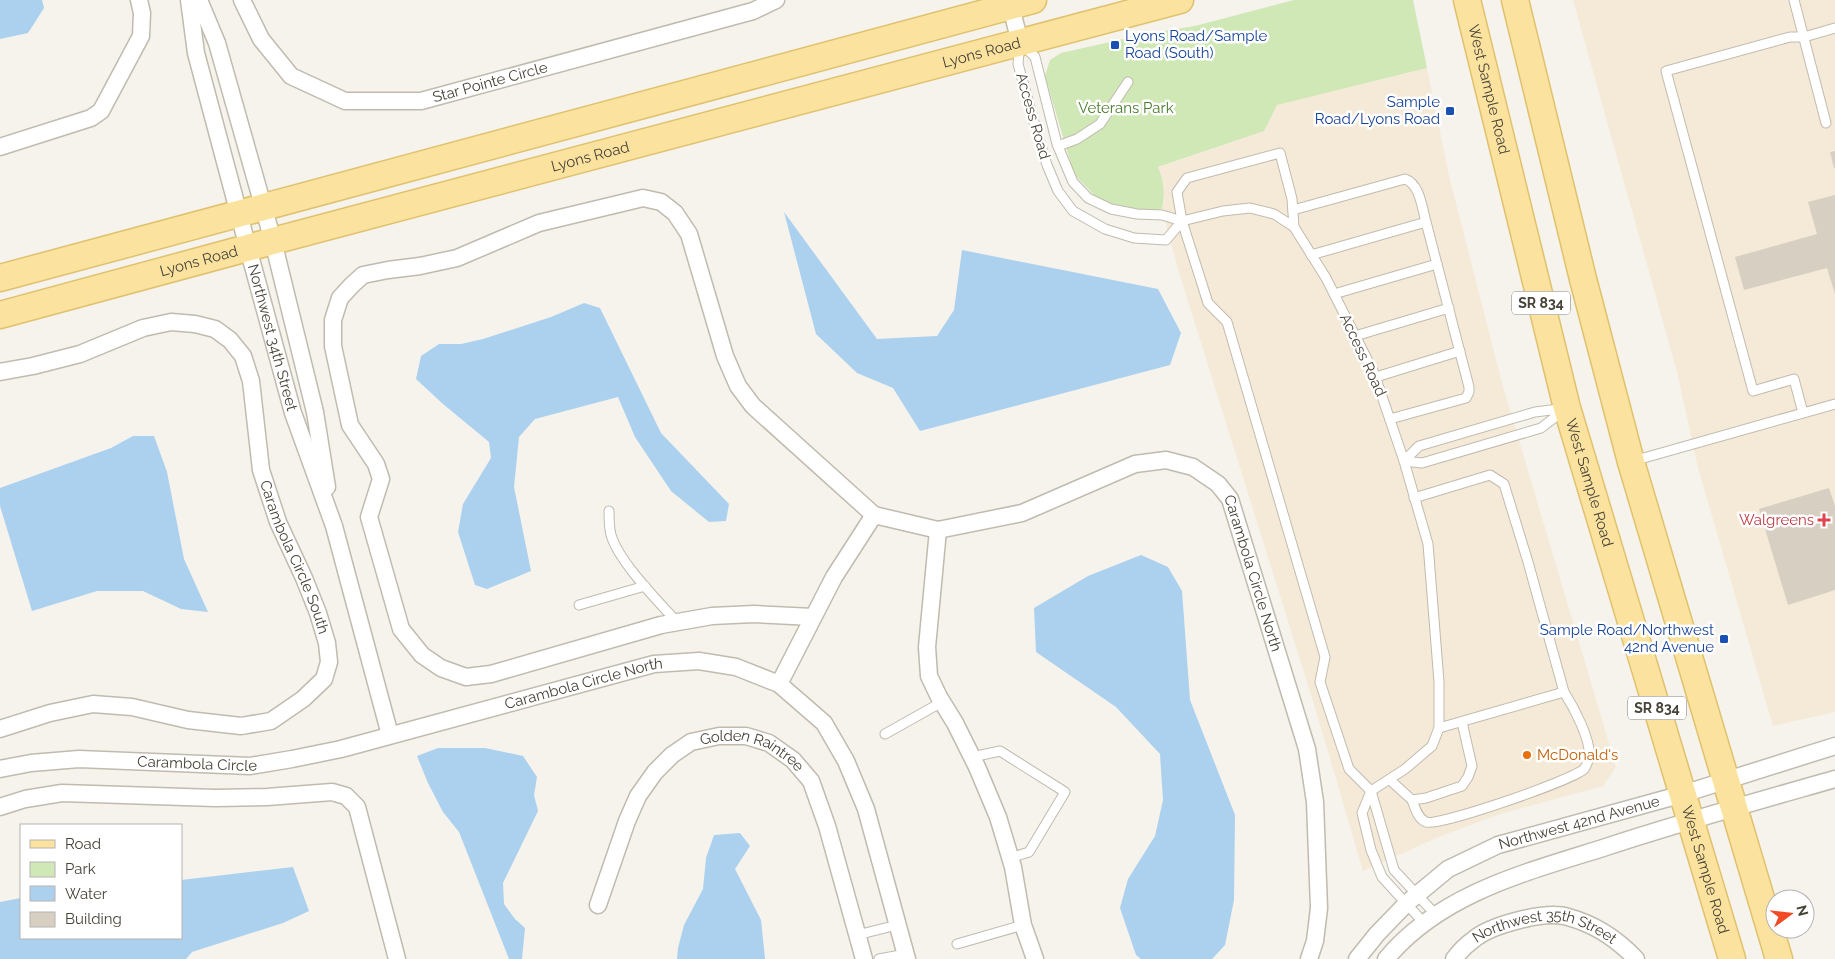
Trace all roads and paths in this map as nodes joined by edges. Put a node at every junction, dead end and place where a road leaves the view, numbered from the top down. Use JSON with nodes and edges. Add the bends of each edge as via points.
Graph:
{"nodes":[{"id":1,"x":139,"y":0,"type":"edge"},
{"id":2,"x":189,"y":0,"type":"edge"},
{"id":3,"x":199,"y":0,"type":"edge"},
{"id":4,"x":242,"y":0,"type":"edge"},
{"id":5,"x":776,"y":0,"type":"edge"},
{"id":6,"x":1180,"y":0,"type":"edge"},
{"id":7,"x":1467,"y":0,"type":"edge"},
{"id":8,"x":1515,"y":0,"type":"edge"},
{"id":9,"x":1794,"y":0,"type":"edge"},
{"id":10,"x":1018,"y":2,"type":"edge"},
{"id":11,"x":1835,"y":28,"type":"edge"},
{"id":12,"x":1804,"y":37,"type":"junction"},
{"id":13,"x":1020,"y":42,"type":"junction"},
{"id":14,"x":1128,"y":82,"type":"dead end"},
{"id":15,"x":1826,"y":123,"type":"dead end"},
{"id":16,"x":1058,"y":146,"type":"junction"},
{"id":17,"x":0,"y":147,"type":"edge"},
{"id":18,"x":1293,"y":210,"type":"junction"},
{"id":19,"x":251,"y":212,"type":"junction"},
{"id":20,"x":1182,"y":221,"type":"junction"},
{"id":21,"x":1426,"y":222,"type":"junction"},
{"id":22,"x":1294,"y":227,"type":"junction"},
{"id":23,"x":273,"y":241,"type":"junction"},
{"id":24,"x":248,"y":248,"type":"junction"},
{"id":25,"x":1312,"y":255,"type":"junction"},
{"id":26,"x":1437,"y":264,"type":"junction"},
{"id":27,"x":0,"y":278,"type":"edge"},
{"id":28,"x":1334,"y":294,"type":"junction"},
{"id":29,"x":1449,"y":308,"type":"junction"},
{"id":30,"x":0,"y":315,"type":"edge"},
{"id":31,"x":1355,"y":336,"type":"junction"},
{"id":32,"x":1460,"y":352,"type":"junction"},
{"id":33,"x":0,"y":372,"type":"edge"},
{"id":34,"x":1376,"y":377,"type":"junction"},
{"id":35,"x":1835,"y":404,"type":"edge"},
{"id":36,"x":1567,"y":408,"type":"junction"},
{"id":37,"x":1802,"y":413,"type":"junction"},
{"id":38,"x":1390,"y":418,"type":"junction"},
{"id":39,"x":1404,"y":461,"type":"junction"},
{"id":40,"x":1631,"y":462,"type":"junction"},
{"id":41,"x":1414,"y":498,"type":"junction"},
{"id":42,"x":609,"y":511,"type":"dead end"},
{"id":43,"x":874,"y":515,"type":"junction"},
{"id":44,"x":334,"y":526,"type":"junction"},
{"id":45,"x":938,"y":530,"type":"junction"},
{"id":46,"x":645,"y":586,"type":"junction"},
{"id":47,"x":579,"y":605,"type":"dead end"},
{"id":48,"x":813,"y":617,"type":"junction"},
{"id":49,"x":677,"y":622,"type":"junction"},
{"id":50,"x":779,"y":684,"type":"junction"},
{"id":51,"x":1564,"y":692,"type":"junction"},
{"id":52,"x":942,"y":702,"type":"junction"},
{"id":53,"x":1462,"y":722,"type":"junction"},
{"id":54,"x":1440,"y":728,"type":"junction"},
{"id":55,"x":0,"y":729,"type":"edge"},
{"id":56,"x":885,"y":734,"type":"dead end"},
{"id":57,"x":390,"y":735,"type":"junction"},
{"id":58,"x":1835,"y":746,"type":"edge"},
{"id":59,"x":972,"y":757,"type":"junction"},
{"id":60,"x":0,"y":769,"type":"edge"},
{"id":61,"x":1835,"y":779,"type":"edge"},
{"id":62,"x":1390,"y":780,"type":"junction"},
{"id":63,"x":1725,"y":780,"type":"junction"},
{"id":64,"x":1371,"y":791,"type":"junction"},
{"id":65,"x":1683,"y":794,"type":"junction"},
{"id":66,"x":1412,"y":800,"type":"junction"},
{"id":67,"x":0,"y":807,"type":"edge"},
{"id":68,"x":1734,"y":808,"type":"junction"},
{"id":69,"x":1691,"y":819,"type":"junction"},
{"id":70,"x":1010,"y":858,"type":"junction"},
{"id":71,"x":1412,"y":899,"type":"junction"},
{"id":72,"x":598,"y":905,"type":"dead end"},
{"id":73,"x":1430,"y":919,"type":"junction"},
{"id":74,"x":897,"y":925,"type":"junction"},
{"id":75,"x":1023,"y":925,"type":"junction"},
{"id":76,"x":857,"y":935,"type":"junction"},
{"id":77,"x":957,"y":944,"type":"dead end"},
{"id":78,"x":906,"y":957,"type":"edge"},
{"id":79,"x":397,"y":959,"type":"edge"},
{"id":80,"x":864,"y":959,"type":"edge"},
{"id":81,"x":879,"y":959,"type":"edge"},
{"id":82,"x":1035,"y":959,"type":"edge"},
{"id":83,"x":1309,"y":959,"type":"edge"},
{"id":84,"x":1358,"y":959,"type":"edge"},
{"id":85,"x":1386,"y":959,"type":"edge"},
{"id":86,"x":1454,"y":959,"type":"edge"},
{"id":87,"x":1636,"y":959,"type":"edge"},
{"id":88,"x":1732,"y":959,"type":"edge"},
{"id":89,"x":1779,"y":959,"type":"edge"}],
"edges":[{"from":1,"to":17,"type":"street","via":[[141,36],[100,110],[91,118]]},
{"from":2,"to":19,"type":"street","name":"Northwest 34th Street","via":[[196,53]]},
{"from":3,"to":19,"type":"street","name":"Northwest 34th Street","via":[[217,42]]},
{"from":4,"to":5,"type":"street","name":"Star Pointe Circle","via":[[261,40],[291,76],[345,101],[421,101],[753,11]]},
{"from":6,"to":13,"type":"main road","name":"Lyons Road"},
{"from":7,"to":36,"type":"main road","name":"West Sample Road","number":"SR 834"},
{"from":8,"to":40,"type":"main road","number":"SR 834"},
{"from":9,"to":12,"type":"lane"},
{"from":10,"to":13,"type":"street"},
{"from":10,"to":19,"type":"main road"},
{"from":11,"to":12,"type":"lane"},
{"from":12,"to":15,"type":"lane"},
{"from":12,"to":37,"type":"lane","via":[[1790,37],[1666,71],[1753,391],[1794,379]]},
{"from":13,"to":16,"type":"lane","name":"Access Road","via":[[1035,57]]},
{"from":13,"to":20,"type":"lane","name":"Access Road","via":[[1018,64],[1038,138],[1058,191],[1073,211],[1105,229],[1134,238],[1166,240]]},
{"from":13,"to":23,"type":"main road","name":"Lyons Road"},
{"from":14,"to":16,"type":"lane","via":[[1100,124],[1077,139]]},
{"from":16,"to":20,"type":"lane","name":"Access Road","via":[[1073,182],[1088,198],[1111,209],[1162,215]]},
{"from":18,"to":20,"type":"lane","via":[[1280,153],[1187,178],[1177,192]]},
{"from":18,"to":21,"type":"lane","via":[[1405,179],[1416,187]]},
{"from":18,"to":22,"type":"lane"},
{"from":19,"to":23,"type":"street","name":"Northwest 34th Street"},
{"from":19,"to":24,"type":"street","name":"Northwest 34th Street"},
{"from":19,"to":27,"type":"main road"},
{"from":20,"to":22,"type":"lane","name":"Access Road","via":[[1250,208],[1274,214]]},
{"from":20,"to":64,"type":"lane","via":[[1208,303],[1227,322],[1325,658],[1320,682],[1349,769]]},
{"from":21,"to":25,"type":"lane"},
{"from":21,"to":26,"type":"lane"},
{"from":22,"to":25,"type":"lane","name":"Access Road"},
{"from":23,"to":24,"type":"main road","name":"Lyons Road"},
{"from":23,"to":44,"type":"street","name":"Northwest 34th Street","via":[[315,412]]},
{"from":24,"to":30,"type":"main road","name":"Lyons Road"},
{"from":24,"to":44,"type":"street","name":"Northwest 34th Street","via":[[293,413]]},
{"from":25,"to":28,"type":"lane","name":"Access Road"},
{"from":26,"to":28,"type":"lane"},
{"from":26,"to":29,"type":"lane"},
{"from":28,"to":31,"type":"lane","name":"Access Road"},
{"from":29,"to":31,"type":"lane"},
{"from":29,"to":32,"type":"lane"},
{"from":31,"to":34,"type":"lane","name":"Access Road"},
{"from":32,"to":34,"type":"lane"},
{"from":32,"to":38,"type":"lane","via":[[1469,386],[1466,398]]},
{"from":33,"to":55,"type":"street","name":"Carambola Circle South","via":[[80,354],[143,328],[171,322],[215,329],[230,340],[243,356],[251,381],[261,470],[278,522],[318,613],[329,662],[324,679],[304,699],[271,721],[240,726],[188,720],[132,707],[93,704]]},
{"from":34,"to":38,"type":"lane","name":"Access Road"},
{"from":35,"to":37,"type":"lane"},
{"from":36,"to":39,"type":"lane","via":[[1535,412],[1418,446]]},
{"from":36,"to":39,"type":"lane","via":[[1542,428],[1422,463]]},
{"from":36,"to":65,"type":"main road","name":"West Sample Road","number":"SR 834"},
{"from":37,"to":40,"type":"lane"},
{"from":38,"to":39,"type":"lane","name":"Access Road"},
{"from":39,"to":41,"type":"lane","name":"Access Road"},
{"from":40,"to":63,"type":"main road","number":"SR 834"},
{"from":41,"to":51,"type":"lane","via":[[1490,475],[1504,484]]},
{"from":41,"to":54,"type":"lane","name":"Access Road","via":[[1428,544]]},
{"from":42,"to":46,"type":"lane","via":[[610,533],[618,552]]},
{"from":43,"to":45,"type":"street","name":"Carambola Circle North"},
{"from":43,"to":48,"type":"street","via":[[834,577]]},
{"from":43,"to":49,"type":"street","via":[[753,406],[738,386],[725,356],[689,234],[675,213],[661,202],[643,198],[539,223],[457,258],[363,275],[352,285],[340,298],[333,320],[333,346],[350,425],[376,464],[381,479],[370,517],[401,629],[422,656],[441,668],[466,677],[490,674]]},
{"from":44,"to":57,"type":"street","name":"Northwest 34th Street"},
{"from":45,"to":52,"type":"street","via":[[927,647],[929,676]]},
{"from":45,"to":83,"type":"street","name":"Carambola Circle North","via":[[1022,512],[1135,464],[1166,460],[1193,467],[1218,484],[1230,499],[1307,749],[1315,802],[1319,908]]},
{"from":46,"to":47,"type":"lane"},
{"from":46,"to":49,"type":"lane"},
{"from":48,"to":49,"type":"street","via":[[754,614]]},
{"from":48,"to":50,"type":"street"},
{"from":50,"to":57,"type":"street","name":"Carambola Circle North","via":[[736,667],[699,661],[654,664]]},
{"from":50,"to":74,"type":"street","name":"Carambola Circle North","via":[[824,723],[846,761],[866,809]]},
{"from":51,"to":53,"type":"lane"},
{"from":51,"to":66,"type":"lane","via":[[1575,708],[1589,747],[1589,759],[1584,768],[1556,783],[1436,823],[1426,822],[1417,814]]},
{"from":52,"to":56,"type":"lane"},
{"from":52,"to":59,"type":"street"},
{"from":53,"to":54,"type":"lane"},
{"from":53,"to":66,"type":"lane","via":[[1472,766],[1468,777],[1462,786]]},
{"from":54,"to":62,"type":"lane","via":[[1432,746]]},
{"from":57,"to":60,"type":"street","name":"Carambola Circle","via":[[333,751],[250,766],[79,759],[31,762]]},
{"from":58,"to":63,"type":"street","name":"Northwest 42nd Avenue"},
{"from":59,"to":70,"type":"street","via":[[998,817]]},
{"from":59,"to":70,"type":"lane","via":[[1000,751],[1065,792],[1029,852]]},
{"from":61,"to":68,"type":"street","name":"Northwest 42nd Avenue"},
{"from":62,"to":64,"type":"lane"},
{"from":62,"to":66,"type":"lane"},
{"from":63,"to":65,"type":"street","name":"Northwest 42nd Avenue"},
{"from":63,"to":68,"type":"main road","number":"SR 834"},
{"from":64,"to":71,"type":"lane","via":[[1394,870]]},
{"from":64,"to":71,"type":"lane","via":[[1362,813],[1371,850],[1382,877]]},
{"from":65,"to":69,"type":"main road","name":"West Sample Road","number":"SR 834"},
{"from":65,"to":71,"type":"street","name":"Northwest 42nd Avenue","via":[[1498,845],[1448,869]]},
{"from":67,"to":79,"type":"street","via":[[62,793],[215,798],[332,792],[346,796],[357,807]]},
{"from":68,"to":69,"type":"street","name":"Northwest 42nd Avenue"},
{"from":68,"to":89,"type":"main road","number":"SR 834"},
{"from":69,"to":73,"type":"street","name":"Northwest 42nd Avenue","via":[[1507,878],[1466,896]]},
{"from":69,"to":88,"type":"main road","name":"West Sample Road","number":"SR 834"},
{"from":70,"to":75,"type":"street"},
{"from":71,"to":73,"type":"lane"},
{"from":71,"to":73,"type":"lane"},
{"from":71,"to":84,"type":"street","name":"Northwest 42nd Avenue","via":[[1377,934]]},
{"from":72,"to":76,"type":"street","name":"Golden Raintree","via":[[627,821],[638,796],[655,772],[691,742],[719,736],[746,736],[769,743],[793,760],[811,780]]},
{"from":73,"to":85,"type":"street","name":"Northwest 42nd Avenue"},
{"from":74,"to":76,"type":"lane"},
{"from":74,"to":78,"type":"street","name":"Carambola Circle North"},
{"from":75,"to":77,"type":"lane"},
{"from":75,"to":82,"type":"street"},
{"from":76,"to":80,"type":"street","name":"Golden Raintree"},
{"from":78,"to":81,"type":"lane"},
{"from":86,"to":87,"type":"street","name":"Northwest 35th Street","via":[[1474,939],[1503,924],[1537,917],[1567,916],[1600,930]]}]}
